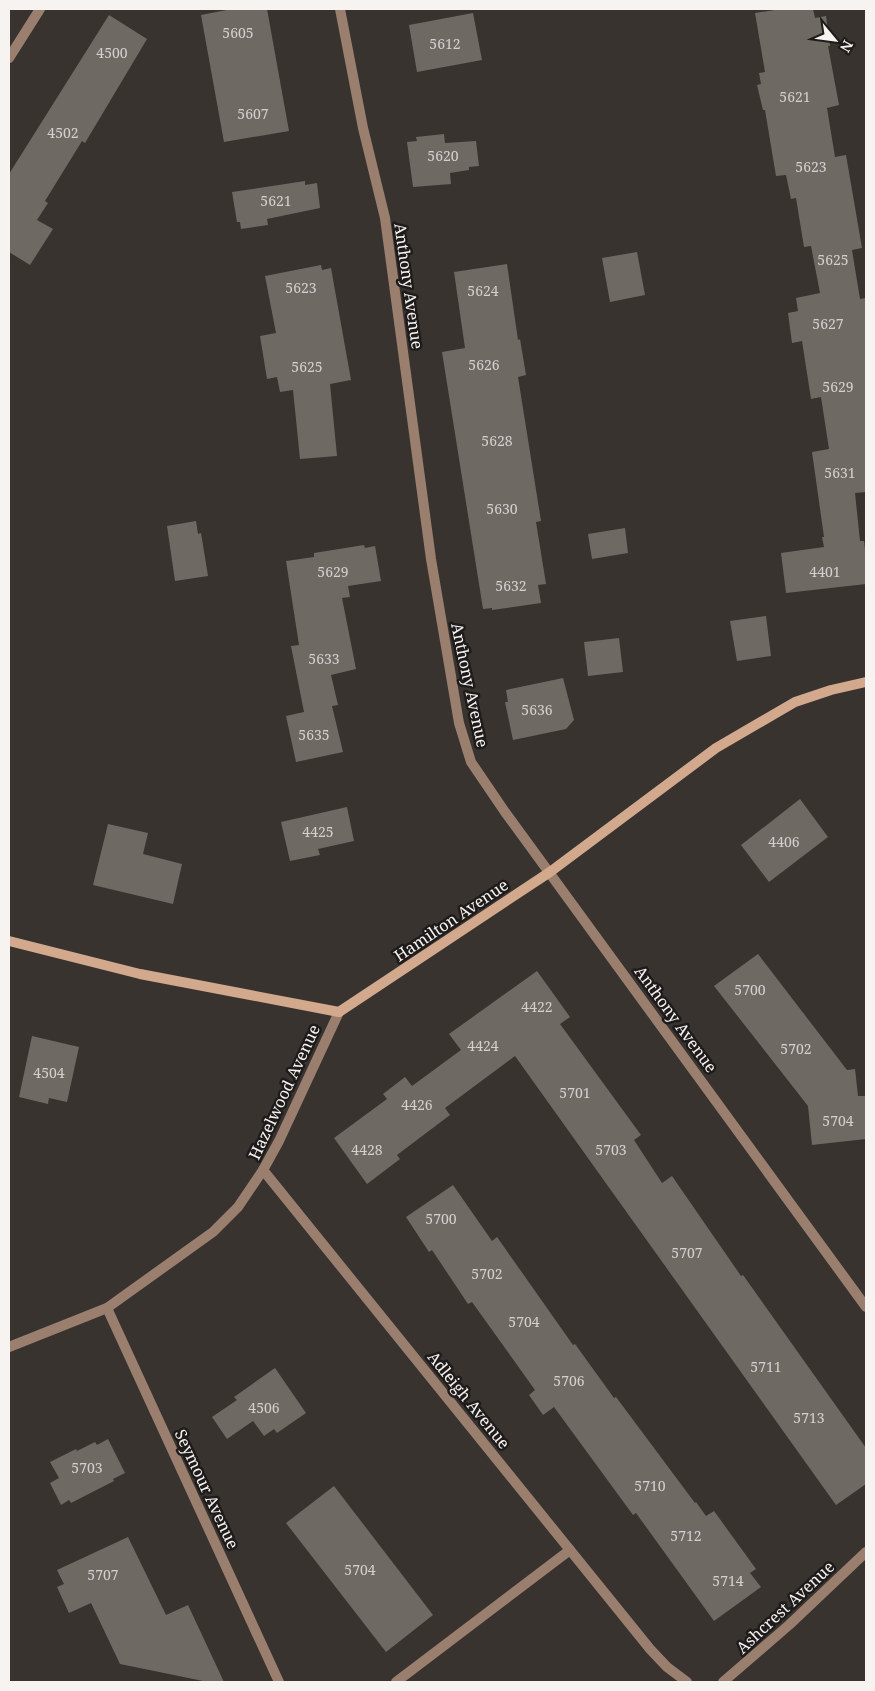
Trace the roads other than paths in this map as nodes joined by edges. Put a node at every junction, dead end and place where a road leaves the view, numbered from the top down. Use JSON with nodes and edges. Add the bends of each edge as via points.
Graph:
{"nodes":[{"id":1,"x":40,"y":9,"type":"edge"},
{"id":2,"x":340,"y":9,"type":"edge"},
{"id":3,"x":9,"y":58,"type":"edge"},
{"id":4,"x":866,"y":682,"type":"edge"},
{"id":5,"x":550,"y":872,"type":"junction"},
{"id":6,"x":9,"y":941,"type":"edge"},
{"id":7,"x":339,"y":1012,"type":"junction"},
{"id":8,"x":263,"y":1170,"type":"junction"},
{"id":9,"x":866,"y":1307,"type":"edge"},
{"id":10,"x":107,"y":1308,"type":"junction"},
{"id":11,"x":9,"y":1347,"type":"edge"},
{"id":12,"x":570,"y":1550,"type":"junction"},
{"id":13,"x":866,"y":1552,"type":"edge"},
{"id":14,"x":279,"y":1682,"type":"edge"},
{"id":15,"x":396,"y":1682,"type":"edge"},
{"id":16,"x":687,"y":1682,"type":"edge"},
{"id":17,"x":723,"y":1682,"type":"edge"}],
"edges":[{"from":1,"to":3,"type":"street"},
{"from":2,"to":5,"type":"street","name":"Anthony Avenue","via":[[384,218],[431,559],[459,723],[470,762]]},
{"from":4,"to":5,"type":"street","name":"Hamilton Avenue","via":[[795,702],[758,722],[716,748]]},
{"from":5,"to":7,"type":"street","name":"Hamilton Avenue"},
{"from":5,"to":9,"type":"street","name":"Anthony Avenue"},
{"from":6,"to":7,"type":"street","via":[[140,974]]},
{"from":7,"to":8,"type":"street","name":"Hazelwood Avenue"},
{"from":8,"to":10,"type":"street","name":"Hazelwood Avenue","via":[[238,1207],[213,1232]]},
{"from":8,"to":12,"type":"street","name":"Adleigh Avenue"},
{"from":10,"to":11,"type":"street","name":"Hazelwood Avenue"},
{"from":10,"to":14,"type":"street","name":"Seymour Avenue"},
{"from":12,"to":15,"type":"street"},
{"from":12,"to":16,"type":"street","name":"Adleigh Avenue","via":[[650,1649]]},
{"from":13,"to":17,"type":"street","name":"Ashcrest Avenue","via":[[782,1632]]}]}
